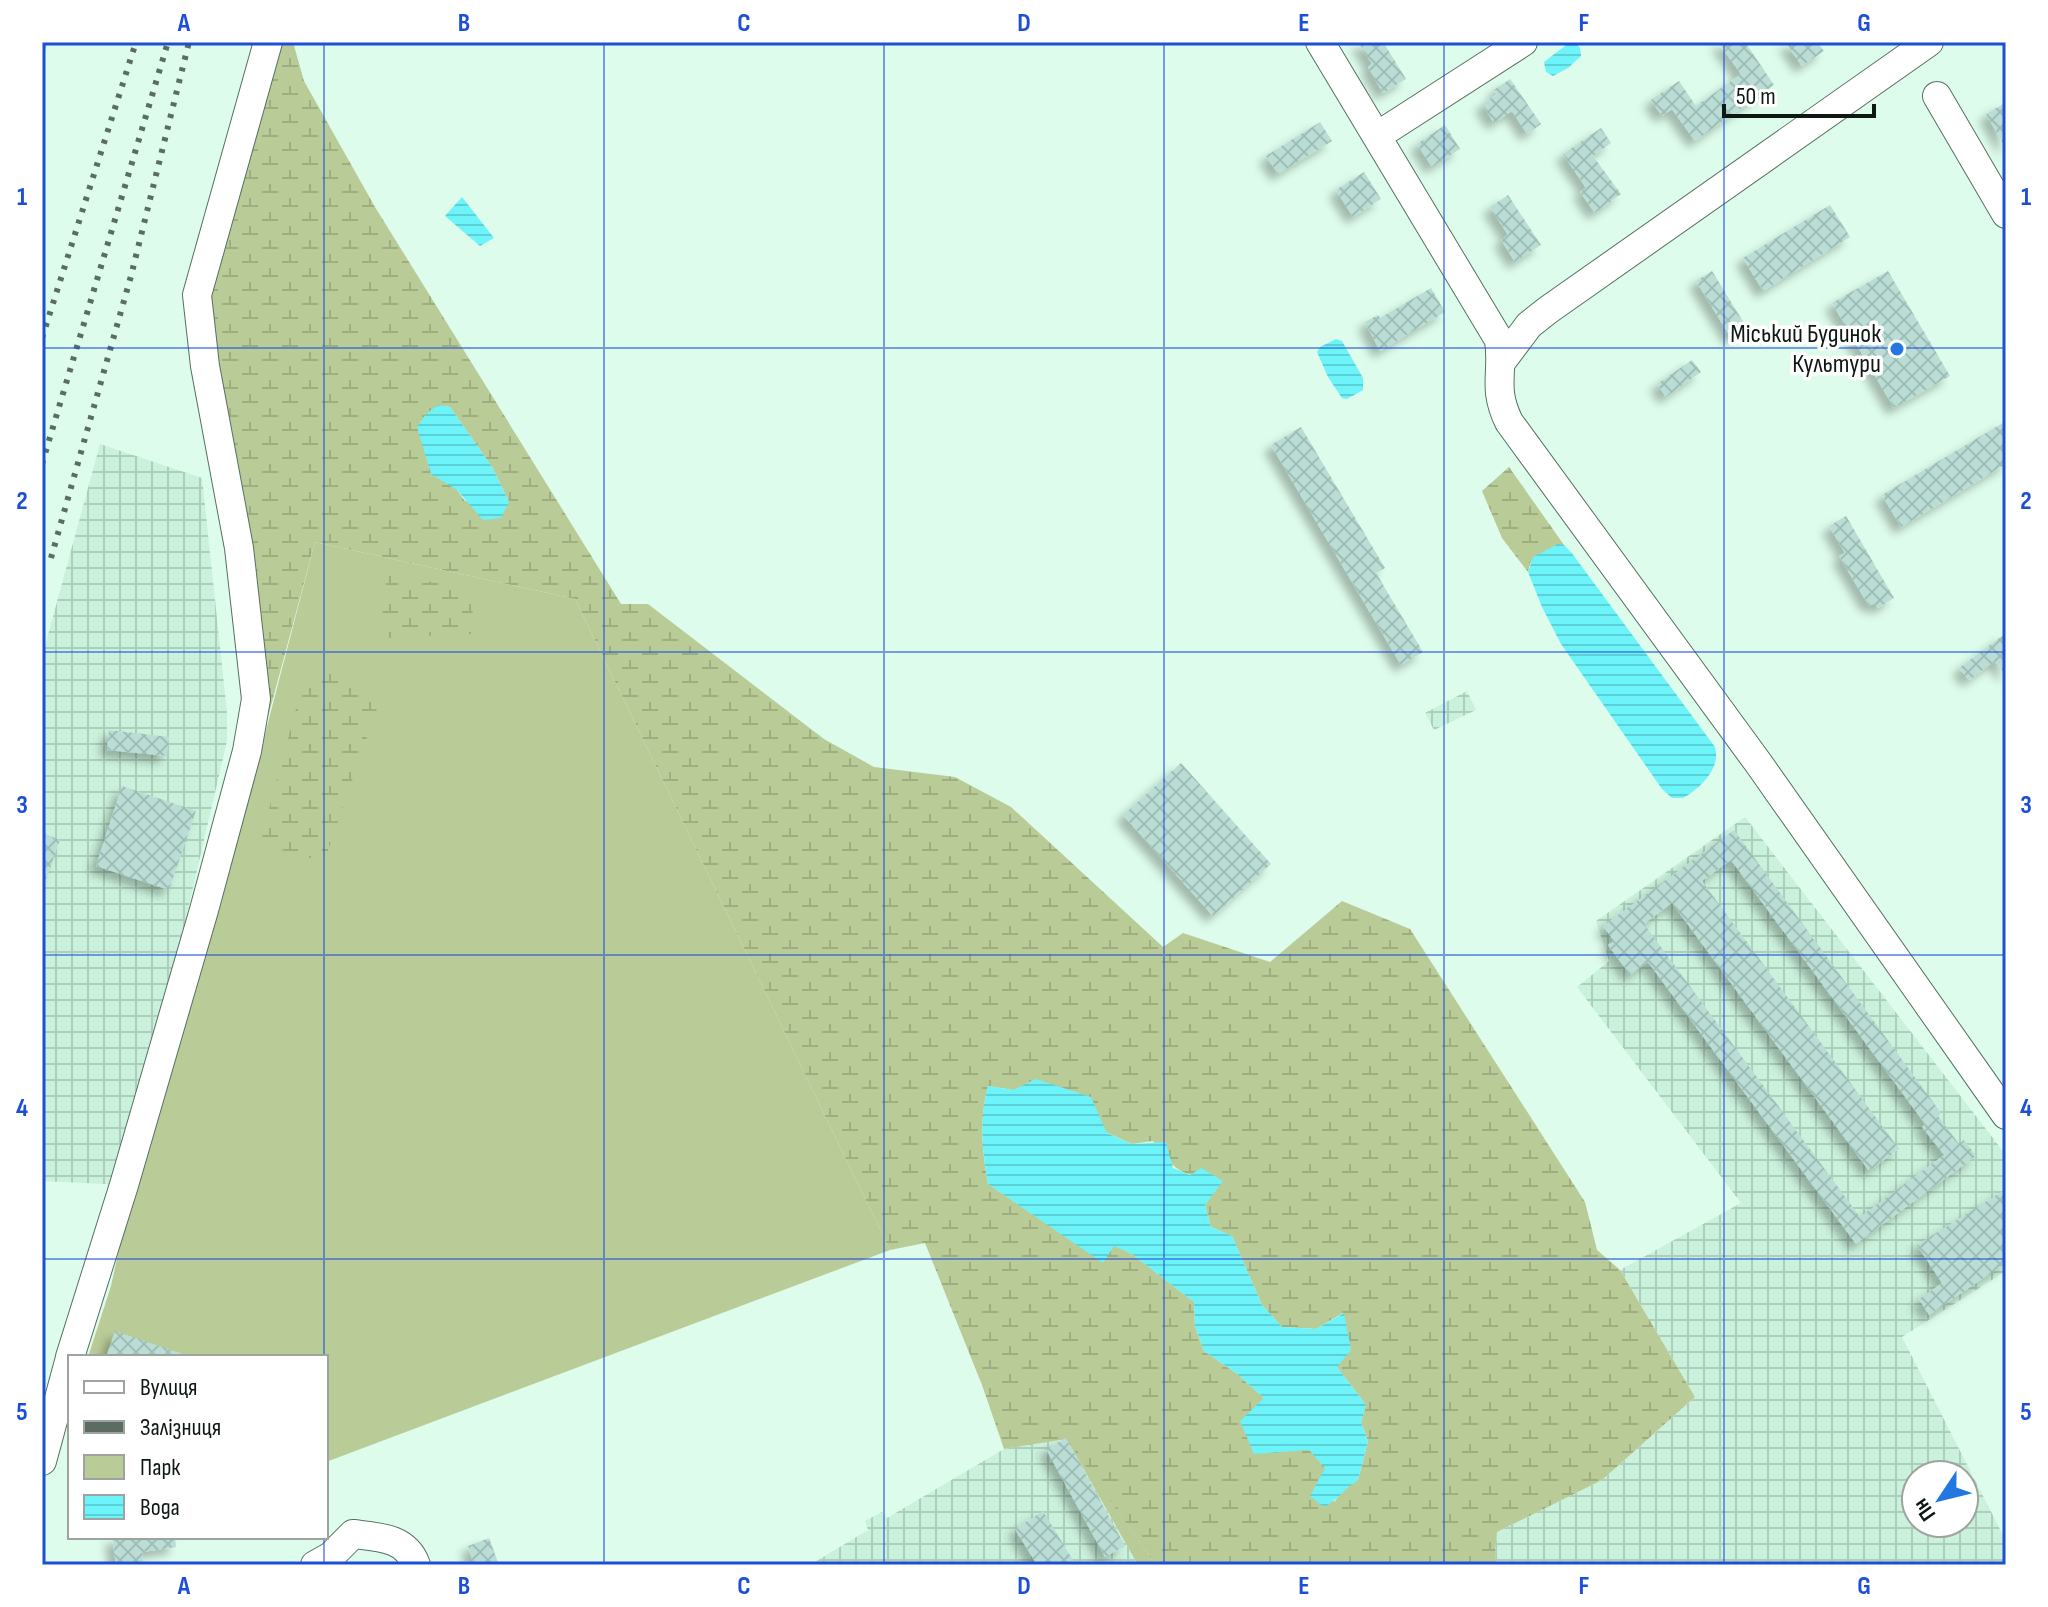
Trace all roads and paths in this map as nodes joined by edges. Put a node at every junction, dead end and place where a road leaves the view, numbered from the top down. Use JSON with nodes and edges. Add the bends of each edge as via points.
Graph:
{"nodes":[{"id":1,"x":268,"y":42,"type":"edge"},
{"id":2,"x":1320,"y":42,"type":"edge"},
{"id":3,"x":1523,"y":42,"type":"edge"},
{"id":4,"x":1929,"y":42,"type":"edge"},
{"id":5,"x":1937,"y":96,"type":"dead end"},
{"id":6,"x":1377,"y":136,"type":"junction"},
{"id":7,"x":2006,"y":214,"type":"edge"},
{"id":8,"x":1502,"y":361,"type":"junction"},
{"id":9,"x":2006,"y":1115,"type":"edge"},
{"id":10,"x":71,"y":1355,"type":"edge"},
{"id":11,"x":68,"y":1363,"type":"edge"},
{"id":12,"x":42,"y":1461,"type":"edge"},
{"id":13,"x":315,"y":1565,"type":"edge"},
{"id":14,"x":416,"y":1565,"type":"edge"}],
"edges":[{"from":1,"to":10,"type":"street","via":[[197,295],[239,548],[256,699],[204,910]]},
{"from":2,"to":6,"type":"street"},
{"from":3,"to":6,"type":"street"},
{"from":4,"to":8,"type":"street","via":[[1548,310],[1529,325]]},
{"from":5,"to":7,"type":"street"},
{"from":6,"to":8,"type":"street","via":[[1487,317]]},
{"from":8,"to":9,"type":"street","via":[[1500,405],[1509,422]]},
{"from":11,"to":12,"type":"street"},
{"from":13,"to":14,"type":"street","via":[[353,1534],[393,1539]]}]}
